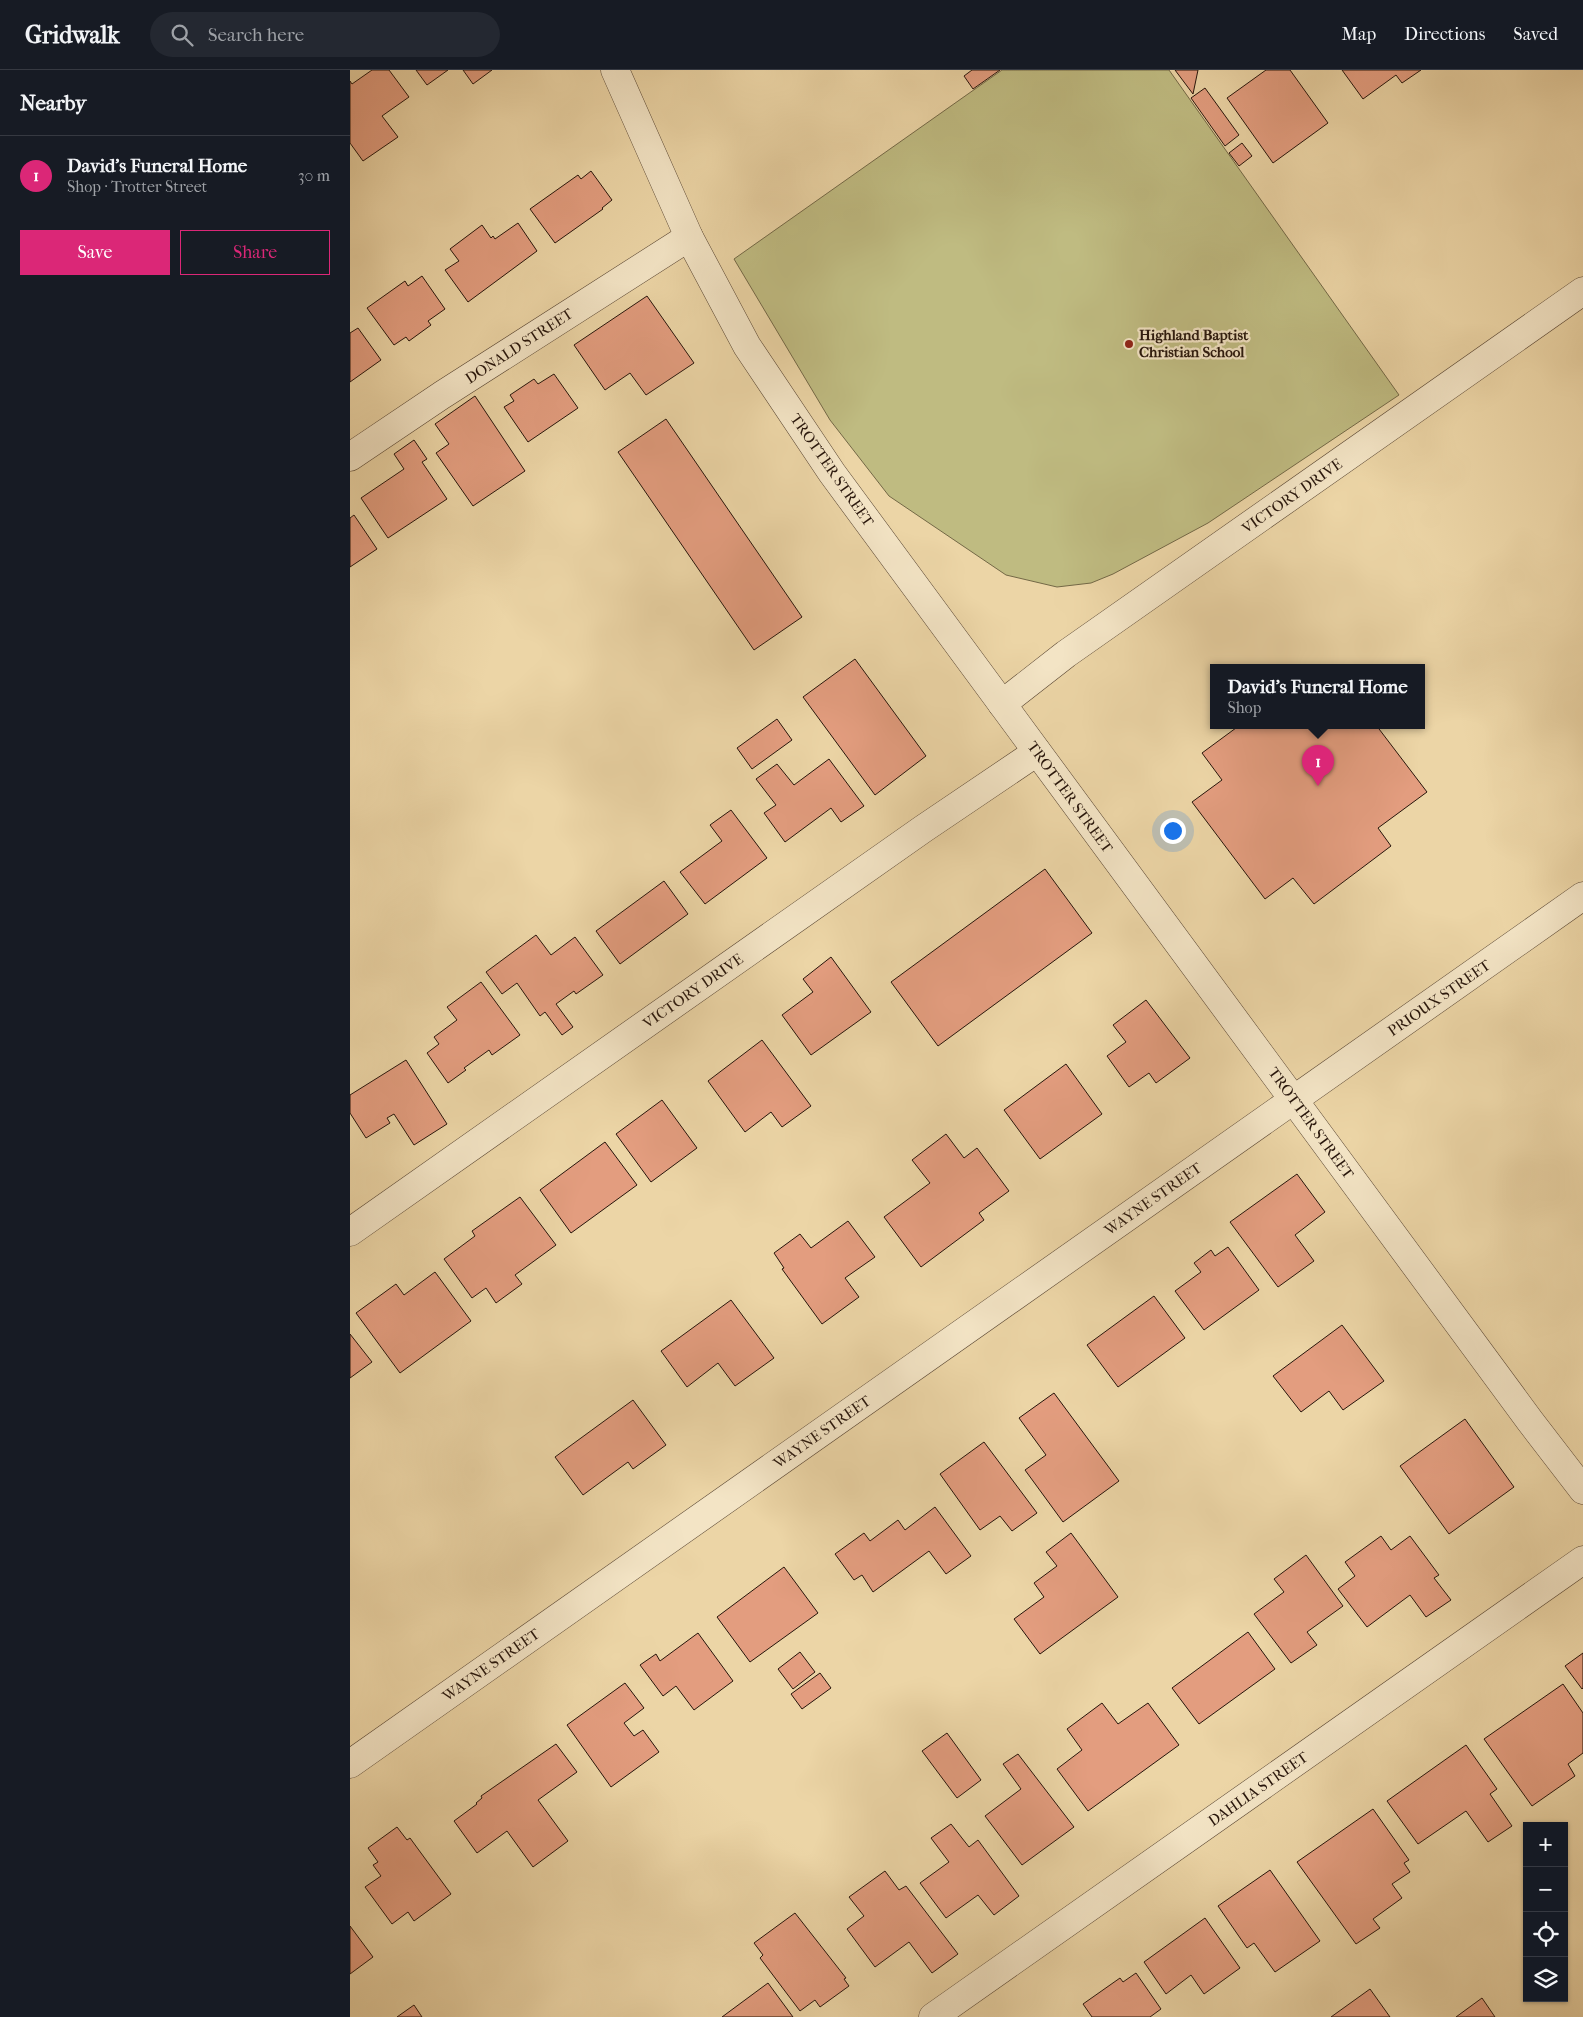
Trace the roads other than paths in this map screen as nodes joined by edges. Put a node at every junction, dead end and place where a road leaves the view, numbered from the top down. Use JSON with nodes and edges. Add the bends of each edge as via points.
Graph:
{"nodes":[{"id":1,"x":615,"y":70,"type":"edge"},
{"id":2,"x":689,"y":237,"type":"junction"},
{"id":3,"x":1583,"y":291,"type":"edge"},
{"id":4,"x":350,"y":457,"type":"edge"},
{"id":5,"x":1002,"y":704,"type":"junction"},
{"id":6,"x":1037,"y":752,"type":"junction"},
{"id":7,"x":1583,"y":896,"type":"edge"},
{"id":8,"x":1294,"y":1099,"type":"junction"},
{"id":9,"x":350,"y":1232,"type":"edge"},
{"id":10,"x":1583,"y":1490,"type":"edge"},
{"id":11,"x":1583,"y":1560,"type":"edge"},
{"id":12,"x":350,"y":1764,"type":"edge"},
{"id":13,"x":933,"y":2017,"type":"edge"}],
"edges":[{"from":1,"to":2,"type":"street","name":"TROTTER STREET"},
{"from":2,"to":4,"type":"street","name":"DONALD STREET"},
{"from":2,"to":5,"type":"street","name":"TROTTER STREET","via":[[747,346],[832,473]]},
{"from":3,"to":5,"type":"street","name":"VICTORY DRIVE","via":[[1066,654]]},
{"from":5,"to":6,"type":"street","name":"TROTTER STREET"},
{"from":6,"to":8,"type":"street","name":"TROTTER STREET"},
{"from":6,"to":9,"type":"street","name":"VICTORY DRIVE"},
{"from":7,"to":8,"type":"street","name":"PRIOUX STREET"},
{"from":8,"to":10,"type":"street","name":"TROTTER STREET"},
{"from":8,"to":12,"type":"street","name":"WAYNE STREET"},
{"from":11,"to":13,"type":"street","name":"DAHLIA STREET"}]}
